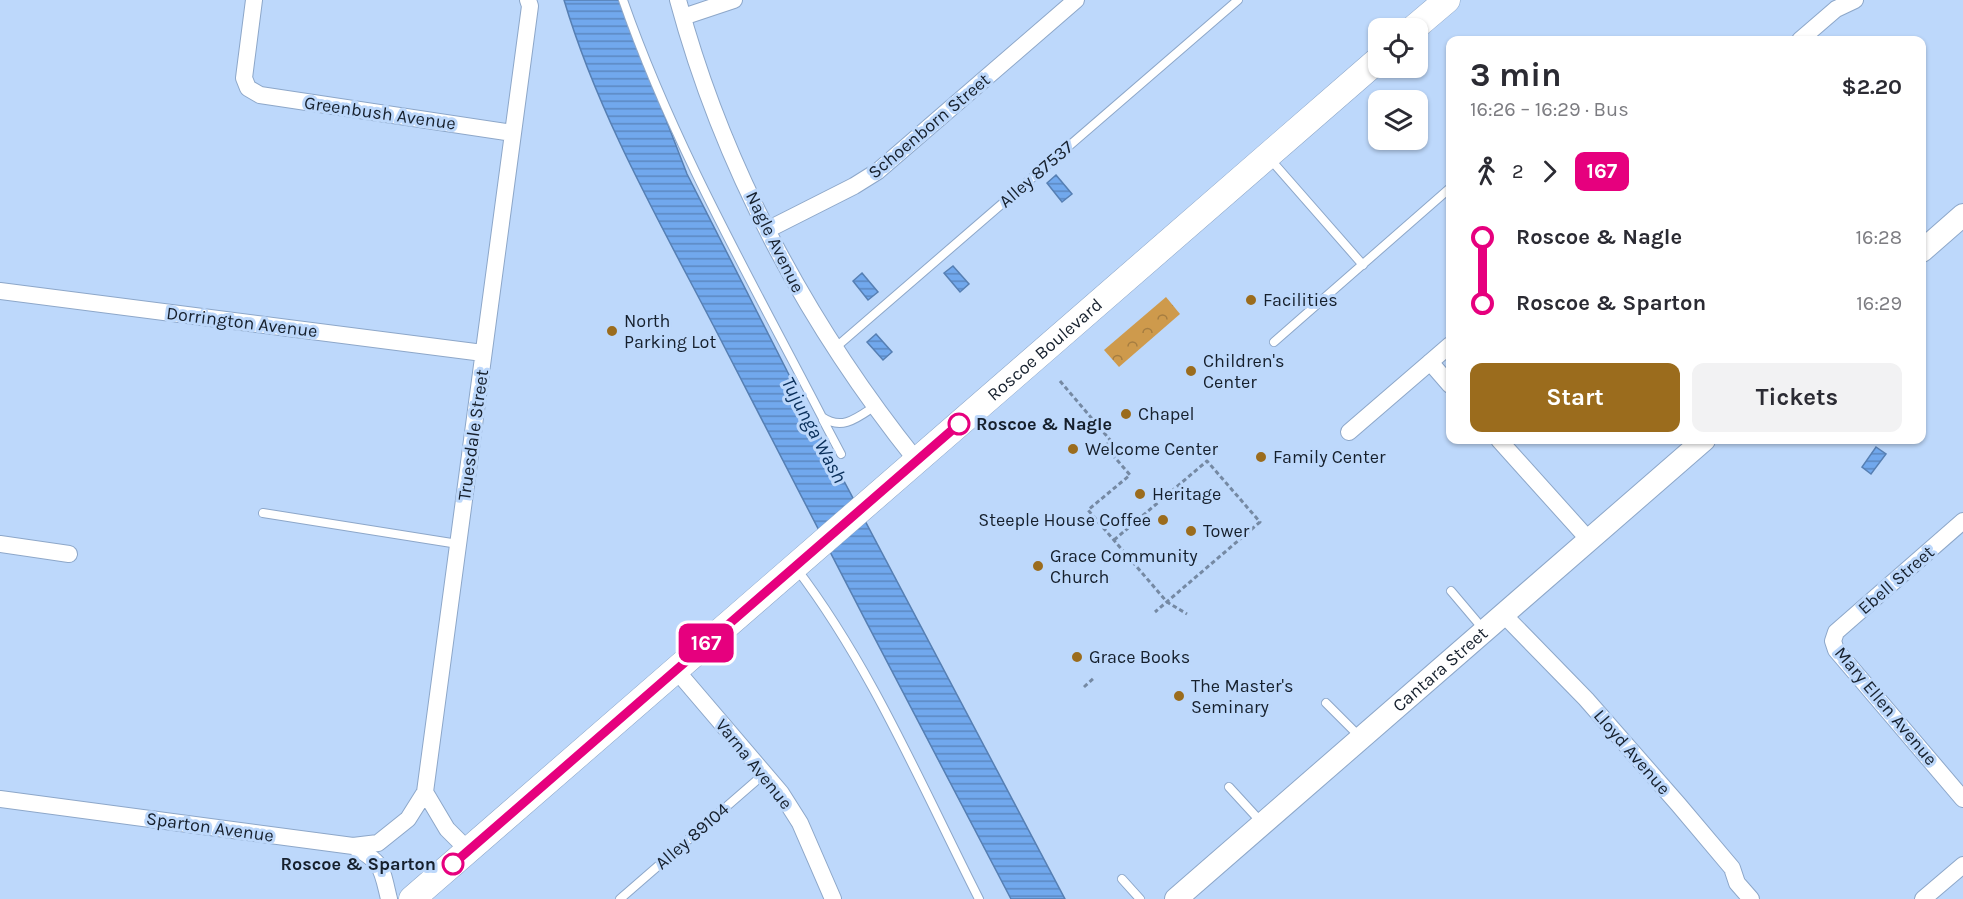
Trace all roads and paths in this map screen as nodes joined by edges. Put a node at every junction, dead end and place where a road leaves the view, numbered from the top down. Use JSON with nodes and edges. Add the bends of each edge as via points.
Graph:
{"nodes":[{"id":1,"x":254,"y":0,"type":"edge"},
{"id":2,"x":623,"y":0,"type":"edge"},
{"id":3,"x":678,"y":0,"type":"edge"},
{"id":4,"x":734,"y":0,"type":"edge"},
{"id":5,"x":1076,"y":0,"type":"edge"},
{"id":6,"x":1238,"y":0,"type":"edge"},
{"id":7,"x":1447,"y":0,"type":"edge"},
{"id":8,"x":1855,"y":0,"type":"edge"},
{"id":9,"x":529,"y":3,"type":"edge"},
{"id":10,"x":683,"y":17,"type":"junction"},
{"id":11,"x":1426,"y":18,"type":"edge"},
{"id":12,"x":1805,"y":36,"type":"edge"},
{"id":13,"x":1368,"y":69,"type":"edge"},
{"id":14,"x":513,"y":133,"type":"junction"},
{"id":15,"x":1268,"y":157,"type":"junction"},
{"id":16,"x":1446,"y":191,"type":"edge"},
{"id":17,"x":1963,"y":214,"type":"edge"},
{"id":18,"x":766,"y":230,"type":"junction"},
{"id":19,"x":1926,"y":247,"type":"edge"},
{"id":20,"x":1363,"y":264,"type":"junction"},
{"id":21,"x":0,"y":291,"type":"edge"},
{"id":22,"x":1274,"y":342,"type":"dead end"},
{"id":23,"x":835,"y":348,"type":"junction"},
{"id":24,"x":1446,"y":349,"type":"edge"},
{"id":25,"x":483,"y":353,"type":"junction"},
{"id":26,"x":1430,"y":363,"type":"junction"},
{"id":27,"x":1060,"y":381,"type":"dead end"},
{"id":28,"x":1446,"y":381,"type":"edge"},
{"id":29,"x":874,"y":406,"type":"junction"},
{"id":30,"x":822,"y":417,"type":"junction"},
{"id":31,"x":1349,"y":432,"type":"dead end"},
{"id":32,"x":1503,"y":444,"type":"edge"},
{"id":33,"x":1699,"y":444,"type":"edge"},
{"id":34,"x":841,"y":454,"type":"dead end"},
{"id":35,"x":916,"y":460,"type":"junction"},
{"id":36,"x":263,"y":513,"type":"dead end"},
{"id":37,"x":1963,"y":521,"type":"edge"},
{"id":38,"x":1114,"y":540,"type":"junction"},
{"id":39,"x":1589,"y":540,"type":"junction"},
{"id":40,"x":0,"y":544,"type":"edge"},
{"id":41,"x":458,"y":544,"type":"junction"},
{"id":42,"x":69,"y":554,"type":"dead end"},
{"id":43,"x":799,"y":561,"type":"junction"},
{"id":44,"x":1451,"y":591,"type":"dead end"},
{"id":45,"x":1167,"y":602,"type":"junction"},
{"id":46,"x":1155,"y":612,"type":"dead end"},
{"id":47,"x":1187,"y":614,"type":"dead end"},
{"id":48,"x":1503,"y":614,"type":"junction"},
{"id":49,"x":1484,"y":630,"type":"junction"},
{"id":50,"x":1833,"y":641,"type":"joint"},
{"id":51,"x":676,"y":670,"type":"junction"},
{"id":52,"x":1094,"y":678,"type":"dead end"},
{"id":53,"x":1084,"y":687,"type":"dead end"},
{"id":54,"x":1326,"y":703,"type":"dead end"},
{"id":55,"x":1361,"y":738,"type":"junction"},
{"id":56,"x":764,"y":774,"type":"junction"},
{"id":57,"x":1229,"y":787,"type":"dead end"},
{"id":58,"x":425,"y":792,"type":"junction"},
{"id":59,"x":0,"y":799,"type":"edge"},
{"id":60,"x":1963,"y":799,"type":"edge"},
{"id":61,"x":1262,"y":824,"type":"junction"},
{"id":62,"x":353,"y":846,"type":"junction"},
{"id":63,"x":469,"y":851,"type":"junction"},
{"id":64,"x":1963,"y":865,"type":"edge"},
{"id":65,"x":1122,"y":879,"type":"dead end"},
{"id":66,"x":389,"y":899,"type":"edge"},
{"id":67,"x":412,"y":899,"type":"edge"},
{"id":68,"x":620,"y":899,"type":"edge"},
{"id":69,"x":833,"y":899,"type":"edge"},
{"id":70,"x":979,"y":899,"type":"edge"},
{"id":71,"x":1140,"y":899,"type":"edge"},
{"id":72,"x":1176,"y":899,"type":"edge"},
{"id":73,"x":1751,"y":899,"type":"edge"},
{"id":74,"x":1923,"y":899,"type":"edge"}],
"edges":[{"from":1,"to":14,"type":"street","name":"Greenbush Avenue","via":[[244,78],[248,88],[260,95]]},
{"from":2,"to":30,"type":"lane","via":[[658,97]]},
{"from":3,"to":10,"type":"street","name":"Nagle Avenue"},
{"from":4,"to":10,"type":"street"},
{"from":5,"to":18,"type":"street","name":"Schoenborn Street","via":[[878,171]]},
{"from":6,"to":23,"type":"lane","name":"Alley 87537"},
{"from":7,"to":11,"type":"main road"},
{"from":8,"to":12,"type":"street","via":[[1836,9]]},
{"from":9,"to":14,"type":"street","name":"Truesdale Street"},
{"from":10,"to":18,"type":"street","name":"Nagle Avenue","via":[[718,118]]},
{"from":13,"to":15,"type":"main road","name":"Roscoe Boulevard"},
{"from":14,"to":25,"type":"street","name":"Truesdale Street"},
{"from":15,"to":20,"type":"lane"},
{"from":15,"to":35,"type":"main road","name":"Roscoe Boulevard"},
{"from":16,"to":20,"type":"lane"},
{"from":17,"to":19,"type":"street"},
{"from":18,"to":23,"type":"street","name":"Nagle Avenue"},
{"from":20,"to":22,"type":"lane"},
{"from":21,"to":25,"type":"street","name":"Dorrington Avenue"},
{"from":23,"to":29,"type":"street","name":"Nagle Avenue"},
{"from":24,"to":26,"type":"street"},
{"from":25,"to":41,"type":"street","name":"Truesdale Street"},
{"from":26,"to":28,"type":"street"},
{"from":26,"to":31,"type":"street"},
{"from":27,"to":38,"type":"path","via":[[1111,441],[1105,446],[1130,475],[1088,510]]},
{"from":29,"to":30,"type":"lane","via":[[842,424],[832,424]]},
{"from":29,"to":35,"type":"street","name":"Nagle Avenue"},
{"from":30,"to":34,"type":"lane"},
{"from":32,"to":39,"type":"street"},
{"from":33,"to":39,"type":"street","name":"Cantara Street"},
{"from":35,"to":43,"type":"main road","name":"Roscoe Boulevard"},
{"from":36,"to":41,"type":"lane"},
{"from":37,"to":50,"type":"street","name":"Ebell Street","via":[[1836,632]]},
{"from":38,"to":45,"type":"path"},
{"from":38,"to":45,"type":"path","via":[[1207,461],[1260,522]]},
{"from":39,"to":48,"type":"street","name":"Cantara Street"},
{"from":40,"to":42,"type":"street"},
{"from":41,"to":58,"type":"street","name":"Truesdale Street"},
{"from":43,"to":51,"type":"main road","name":"Roscoe Boulevard"},
{"from":43,"to":70,"type":"lane","via":[[874,694]]},
{"from":44,"to":49,"type":"lane"},
{"from":45,"to":46,"type":"path"},
{"from":45,"to":47,"type":"path"},
{"from":48,"to":49,"type":"street","name":"Cantara Street"},
{"from":48,"to":73,"type":"street","name":"Lloyd Avenue","via":[[1586,699],[1678,804],[1732,868],[1737,883]]},
{"from":49,"to":55,"type":"street","name":"Cantara Street"},
{"from":50,"to":60,"type":"street","name":"Mary Ellen Avenue","via":[[1836,650]]},
{"from":51,"to":56,"type":"street","name":"Varna Avenue"},
{"from":51,"to":63,"type":"main road","name":"Roscoe Boulevard"},
{"from":52,"to":53,"type":"path"},
{"from":54,"to":55,"type":"lane"},
{"from":55,"to":61,"type":"street","name":"Cantara Street"},
{"from":56,"to":68,"type":"lane","name":"Alley 89104"},
{"from":56,"to":69,"type":"street","name":"Varna Avenue","via":[[800,823]]},
{"from":57,"to":61,"type":"lane"},
{"from":58,"to":62,"type":"street","via":[[408,819],[378,843]]},
{"from":58,"to":63,"type":"street","via":[[447,829]]},
{"from":59,"to":62,"type":"street","name":"Sparton Avenue"},
{"from":61,"to":72,"type":"street","name":"Cantara Street"},
{"from":62,"to":66,"type":"street","name":"Sparton Avenue","via":[[374,858],[382,868]]},
{"from":63,"to":67,"type":"main road","name":"Roscoe Boulevard"},
{"from":64,"to":74,"type":"street"},
{"from":65,"to":71,"type":"lane"}]}
